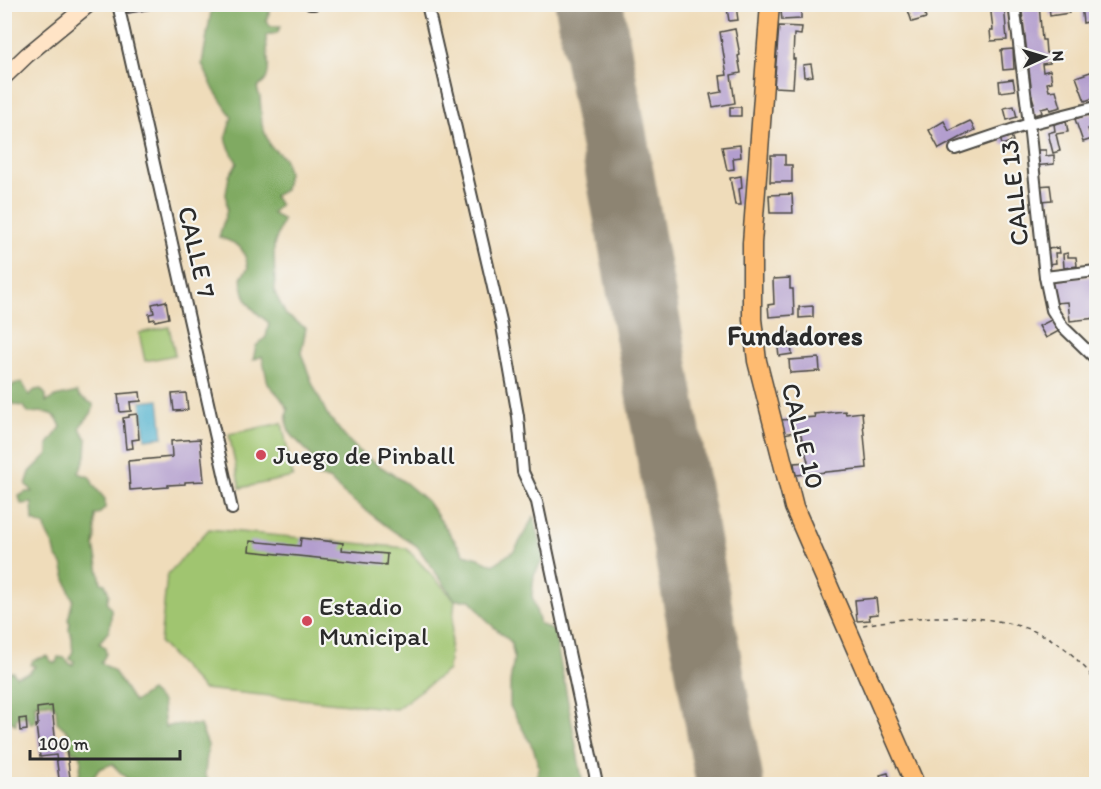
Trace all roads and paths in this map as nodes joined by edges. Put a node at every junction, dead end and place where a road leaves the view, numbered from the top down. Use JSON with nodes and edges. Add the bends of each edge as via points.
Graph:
{"nodes":[{"id":1,"x":89,"y":4,"type":"edge"},
{"id":2,"x":118,"y":4,"type":"edge"},
{"id":3,"x":427,"y":4,"type":"edge"},
{"id":4,"x":770,"y":4,"type":"edge"},
{"id":5,"x":1014,"y":4,"type":"edge"},
{"id":6,"x":4,"y":77,"type":"edge"},
{"id":7,"x":1096,"y":107,"type":"edge"},
{"id":8,"x":1029,"y":124,"type":"junction"},
{"id":9,"x":954,"y":149,"type":"dead end"},
{"id":10,"x":1096,"y":271,"type":"edge"},
{"id":11,"x":1045,"y":277,"type":"junction"},
{"id":12,"x":1096,"y":359,"type":"edge"},
{"id":13,"x":232,"y":509,"type":"dead end"},
{"id":14,"x":847,"y":628,"type":"junction"},
{"id":15,"x":1096,"y":698,"type":"edge"},
{"id":16,"x":597,"y":784,"type":"edge"},
{"id":17,"x":915,"y":784,"type":"edge"}],
"edges":[{"from":1,"to":6,"type":"street"},
{"from":2,"to":13,"type":"street","name":"CALLE 7"},
{"from":3,"to":16,"type":"street","via":[[502,326],[518,416],[523,472],[537,502]]},
{"from":4,"to":14,"type":"main road","name":"CALLE 10","via":[[752,243],[753,329],[794,507]]},
{"from":5,"to":8,"type":"street","name":"CALLE 13"},
{"from":7,"to":8,"type":"street"},
{"from":8,"to":9,"type":"street"},
{"from":8,"to":11,"type":"street","name":"CALLE 13"},
{"from":10,"to":11,"type":"street"},
{"from":11,"to":12,"type":"street","name":"CALLE 13","via":[[1052,310],[1062,327]]},
{"from":14,"to":15,"type":"path","via":[[877,622],[971,617],[1031,630],[1056,641],[1074,656],[1092,676]]},
{"from":14,"to":17,"type":"main road","name":"CALLE 10"}]}
